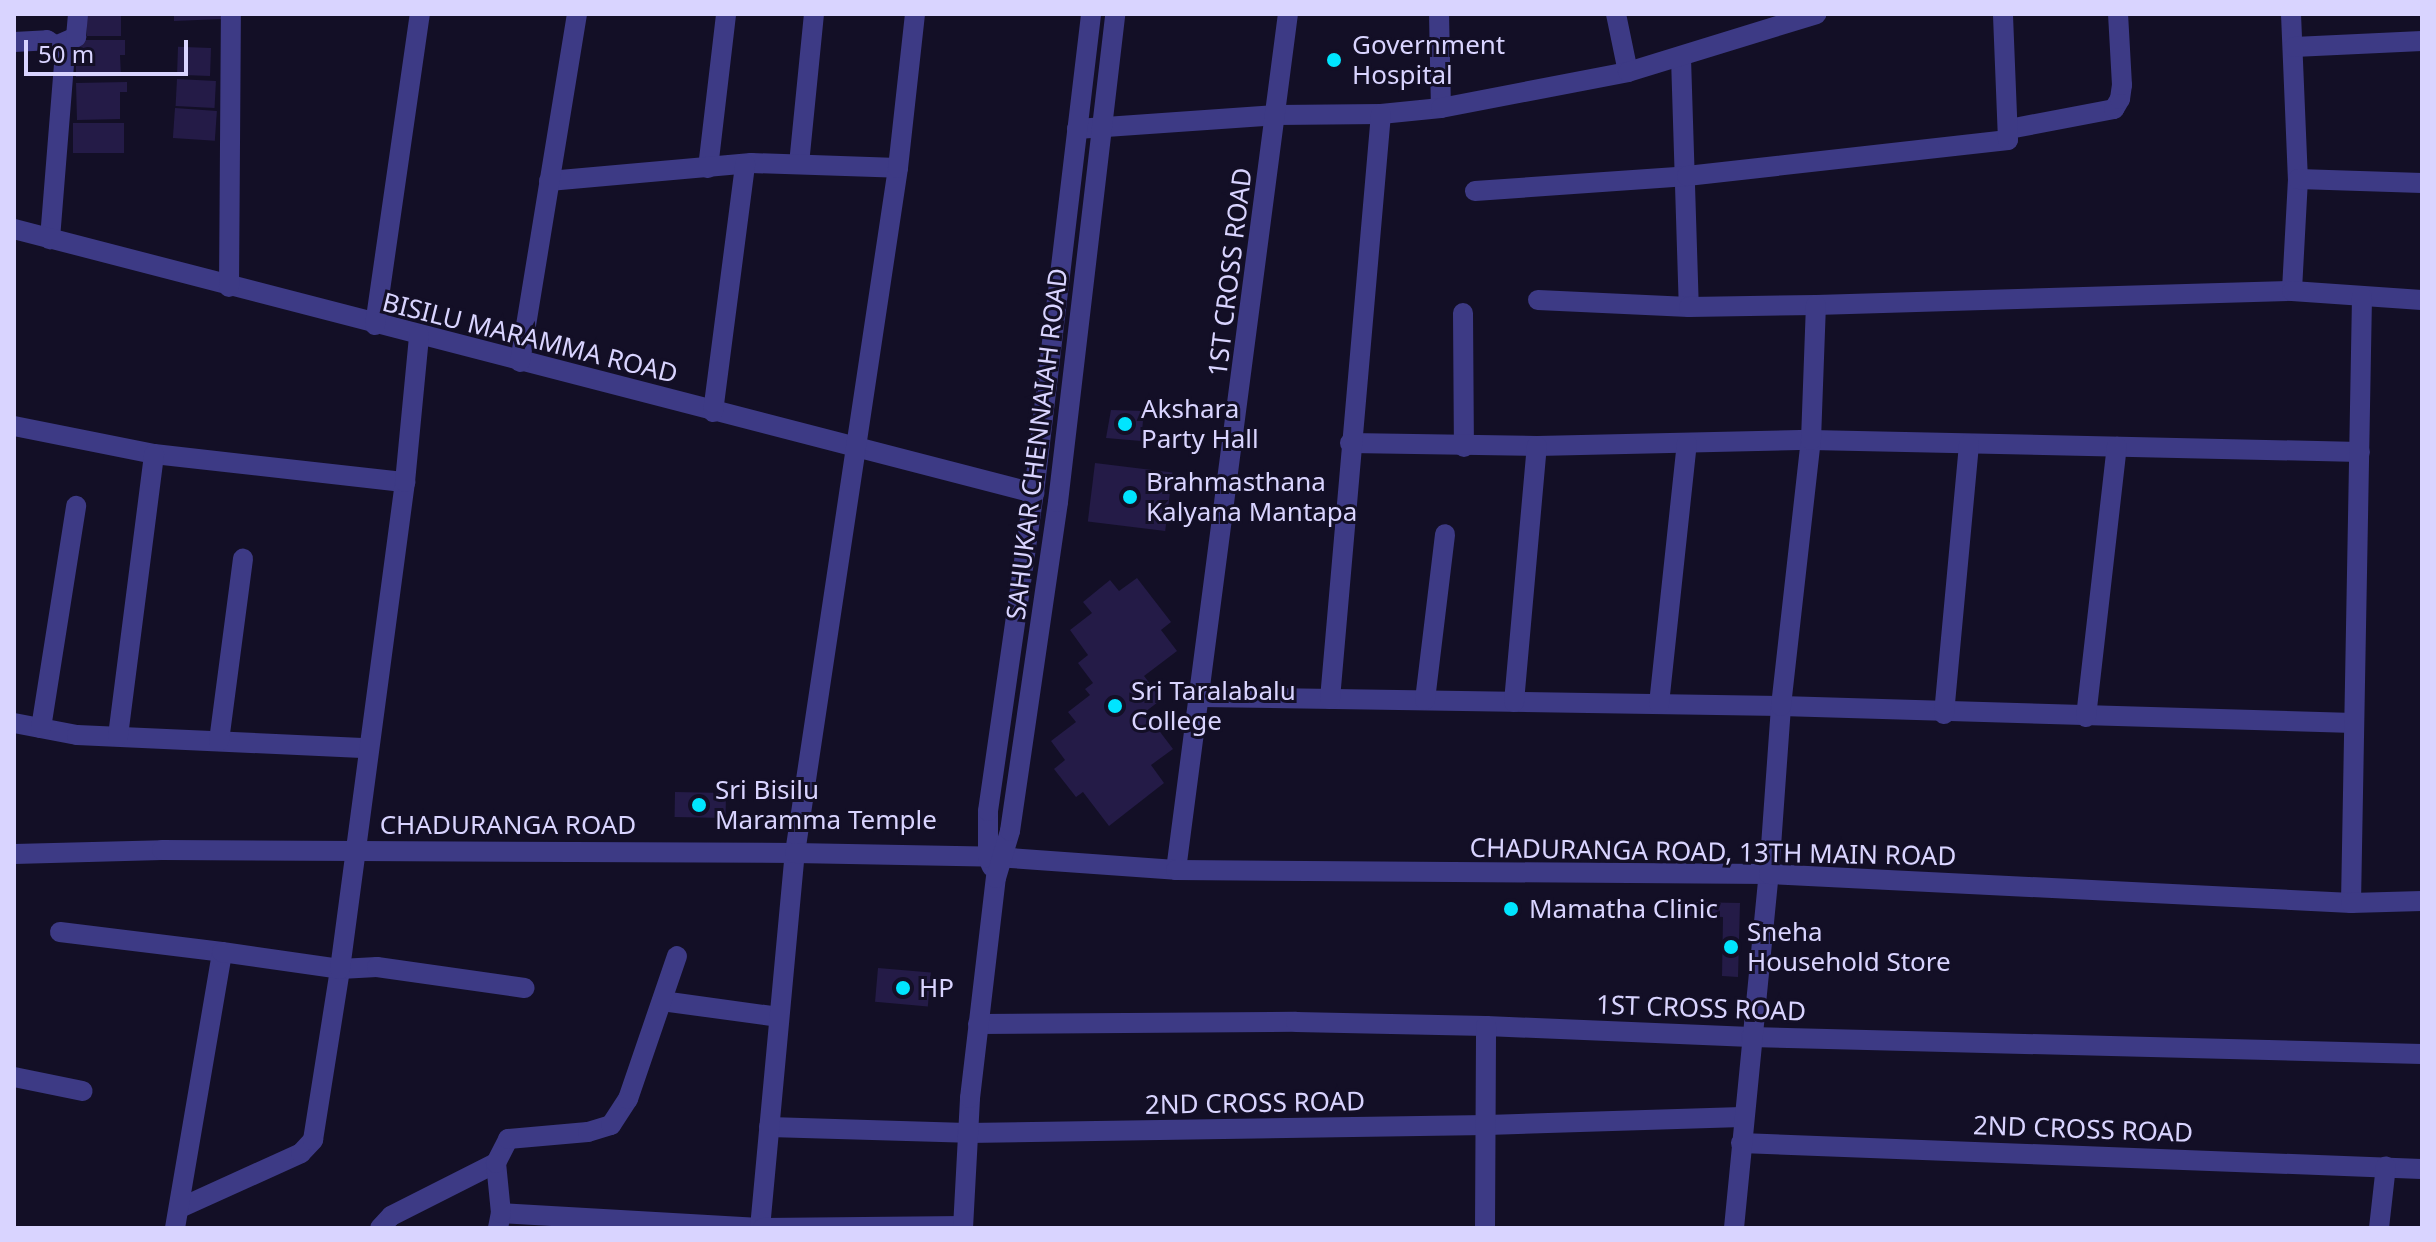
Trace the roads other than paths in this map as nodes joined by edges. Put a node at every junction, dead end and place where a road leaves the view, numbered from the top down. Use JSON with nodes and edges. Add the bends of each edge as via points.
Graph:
{"nodes":[{"id":1,"x":78,"y":14,"type":"edge"},
{"id":2,"x":231,"y":14,"type":"edge"},
{"id":3,"x":420,"y":14,"type":"edge"},
{"id":4,"x":577,"y":14,"type":"edge"},
{"id":5,"x":726,"y":14,"type":"edge"},
{"id":6,"x":814,"y":14,"type":"edge"},
{"id":7,"x":915,"y":14,"type":"edge"},
{"id":8,"x":1091,"y":14,"type":"edge"},
{"id":9,"x":1115,"y":14,"type":"edge"},
{"id":10,"x":1288,"y":14,"type":"edge"},
{"id":11,"x":1439,"y":14,"type":"edge"},
{"id":12,"x":1616,"y":14,"type":"edge"},
{"id":13,"x":1816,"y":14,"type":"edge"},
{"id":14,"x":2003,"y":14,"type":"edge"},
{"id":15,"x":2118,"y":14,"type":"edge"},
{"id":16,"x":2291,"y":14,"type":"edge"},
{"id":17,"x":2422,"y":41,"type":"edge"},
{"id":18,"x":14,"y":42,"type":"edge"},
{"id":19,"x":58,"y":45,"type":"junction"},
{"id":20,"x":2294,"y":47,"type":"junction"},
{"id":21,"x":1681,"y":58,"type":"junction"},
{"id":22,"x":1628,"y":72,"type":"junction"},
{"id":23,"x":1441,"y":108,"type":"junction"},
{"id":24,"x":1381,"y":114,"type":"junction"},
{"id":25,"x":1277,"y":115,"type":"junction"},
{"id":26,"x":1102,"y":126,"type":"junction"},
{"id":27,"x":1077,"y":129,"type":"junction"},
{"id":28,"x":2009,"y":129,"type":"junction"},
{"id":29,"x":745,"y":164,"type":"junction"},
{"id":30,"x":799,"y":164,"type":"junction"},
{"id":31,"x":708,"y":168,"type":"junction"},
{"id":32,"x":898,"y":168,"type":"junction"},
{"id":33,"x":1687,"y":176,"type":"junction"},
{"id":34,"x":2298,"y":179,"type":"junction"},
{"id":35,"x":549,"y":181,"type":"junction"},
{"id":36,"x":2422,"y":183,"type":"edge"},
{"id":37,"x":1475,"y":191,"type":"dead end"},
{"id":38,"x":14,"y":229,"type":"edge"},
{"id":39,"x":50,"y":239,"type":"junction"},
{"id":40,"x":229,"y":287,"type":"junction"},
{"id":41,"x":2292,"y":291,"type":"junction"},
{"id":42,"x":2362,"y":297,"type":"junction"},
{"id":43,"x":1538,"y":300,"type":"dead end"},
{"id":44,"x":2422,"y":300,"type":"edge"},
{"id":45,"x":1816,"y":305,"type":"junction"},
{"id":46,"x":1689,"y":307,"type":"junction"},
{"id":47,"x":1463,"y":313,"type":"dead end"},
{"id":48,"x":375,"y":325,"type":"junction"},
{"id":49,"x":419,"y":336,"type":"junction"},
{"id":50,"x":520,"y":362,"type":"junction"},
{"id":51,"x":713,"y":412,"type":"junction"},
{"id":52,"x":14,"y":426,"type":"edge"},
{"id":53,"x":1811,"y":440,"type":"junction"},
{"id":54,"x":1350,"y":443,"type":"junction"},
{"id":55,"x":1687,"y":444,"type":"junction"},
{"id":56,"x":1969,"y":444,"type":"junction"},
{"id":57,"x":1537,"y":446,"type":"junction"},
{"id":58,"x":1464,"y":447,"type":"junction"},
{"id":59,"x":2117,"y":447,"type":"junction"},
{"id":60,"x":855,"y":449,"type":"junction"},
{"id":61,"x":2360,"y":452,"type":"junction"},
{"id":62,"x":154,"y":454,"type":"junction"},
{"id":63,"x":405,"y":482,"type":"junction"},
{"id":64,"x":1034,"y":493,"type":"junction"},
{"id":65,"x":76,"y":506,"type":"dead end"},
{"id":66,"x":1445,"y":534,"type":"dead end"},
{"id":67,"x":243,"y":559,"type":"dead end"},
{"id":68,"x":1201,"y":697,"type":"junction"},
{"id":69,"x":1330,"y":699,"type":"junction"},
{"id":70,"x":1425,"y":700,"type":"junction"},
{"id":71,"x":1514,"y":702,"type":"junction"},
{"id":72,"x":1659,"y":704,"type":"junction"},
{"id":73,"x":1781,"y":706,"type":"junction"},
{"id":74,"x":1944,"y":714,"type":"junction"},
{"id":75,"x":2086,"y":717,"type":"junction"},
{"id":76,"x":14,"y":723,"type":"edge"},
{"id":77,"x":2354,"y":723,"type":"junction"},
{"id":78,"x":41,"y":728,"type":"junction"},
{"id":79,"x":118,"y":736,"type":"junction"},
{"id":80,"x":219,"y":741,"type":"junction"},
{"id":81,"x":368,"y":748,"type":"junction"},
{"id":82,"x":353,"y":851,"type":"junction"},
{"id":83,"x":795,"y":853,"type":"junction"},
{"id":84,"x":14,"y":854,"type":"edge"},
{"id":85,"x":995,"y":858,"type":"junction"},
{"id":86,"x":1176,"y":870,"type":"junction"},
{"id":87,"x":1769,"y":874,"type":"junction"},
{"id":88,"x":2422,"y":901,"type":"edge"},
{"id":89,"x":2351,"y":903,"type":"junction"},
{"id":90,"x":60,"y":932,"type":"dead end"},
{"id":91,"x":222,"y":952,"type":"junction"},
{"id":92,"x":677,"y":956,"type":"dead end"},
{"id":93,"x":340,"y":969,"type":"junction"},
{"id":94,"x":525,"y":988,"type":"dead end"},
{"id":95,"x":662,"y":1001,"type":"junction"},
{"id":96,"x":779,"y":1017,"type":"junction"},
{"id":97,"x":978,"y":1024,"type":"junction"},
{"id":98,"x":1486,"y":1026,"type":"junction"},
{"id":99,"x":1751,"y":1037,"type":"junction"},
{"id":100,"x":2422,"y":1054,"type":"edge"},
{"id":101,"x":14,"y":1077,"type":"edge"},
{"id":102,"x":83,"y":1091,"type":"dead end"},
{"id":103,"x":1742,"y":1117,"type":"junction"},
{"id":104,"x":1487,"y":1125,"type":"junction"},
{"id":105,"x":769,"y":1127,"type":"junction"},
{"id":106,"x":967,"y":1133,"type":"junction"},
{"id":107,"x":1741,"y":1143,"type":"junction"},
{"id":108,"x":496,"y":1163,"type":"junction"},
{"id":109,"x":2386,"y":1166,"type":"junction"},
{"id":110,"x":2422,"y":1169,"type":"edge"},
{"id":111,"x":178,"y":1218,"type":"edge"},
{"id":112,"x":499,"y":1220,"type":"edge"},
{"id":113,"x":963,"y":1227,"type":"edge"},
{"id":114,"x":380,"y":1228,"type":"edge"},
{"id":115,"x":761,"y":1228,"type":"edge"},
{"id":116,"x":1485,"y":1228,"type":"edge"},
{"id":117,"x":1734,"y":1228,"type":"edge"},
{"id":118,"x":2379,"y":1228,"type":"edge"}],
"edges":[{"from":1,"to":19,"type":"street","via":[[76,37]]},
{"from":2,"to":40,"type":"street"},
{"from":3,"to":48,"type":"street"},
{"from":4,"to":35,"type":"street"},
{"from":5,"to":31,"type":"street"},
{"from":6,"to":30,"type":"street"},
{"from":7,"to":32,"type":"street"},
{"from":8,"to":27,"type":"street","name":"SAHUKAR CHENNAIAH ROAD"},
{"from":9,"to":26,"type":"street","name":"SAHUKAR CHENNAIAH ROAD"},
{"from":10,"to":25,"type":"street","name":"1ST CROSS ROAD"},
{"from":11,"to":23,"type":"street"},
{"from":12,"to":22,"type":"street"},
{"from":13,"to":21,"type":"street"},
{"from":14,"to":28,"type":"street"},
{"from":15,"to":28,"type":"street","via":[[2122,85],[2114,109]]},
{"from":16,"to":20,"type":"street"},
{"from":17,"to":20,"type":"street"},
{"from":18,"to":19,"type":"street","via":[[47,40]]},
{"from":19,"to":39,"type":"street","via":[[65,52]]},
{"from":20,"to":34,"type":"street"},
{"from":21,"to":22,"type":"street"},
{"from":21,"to":33,"type":"street"},
{"from":22,"to":23,"type":"street"},
{"from":23,"to":24,"type":"street"},
{"from":24,"to":25,"type":"street"},
{"from":24,"to":54,"type":"street"},
{"from":25,"to":26,"type":"street"},
{"from":25,"to":68,"type":"street","name":"1ST CROSS ROAD"},
{"from":26,"to":27,"type":"street"},
{"from":26,"to":85,"type":"street","name":"SAHUKAR CHENNAIAH ROAD","via":[[1058,502],[1010,831]]},
{"from":27,"to":64,"type":"street","name":"SAHUKAR CHENNAIAH ROAD"},
{"from":28,"to":33,"type":"street","via":[[2008,140]]},
{"from":29,"to":30,"type":"street"},
{"from":29,"to":31,"type":"street"},
{"from":29,"to":51,"type":"street"},
{"from":30,"to":32,"type":"street"},
{"from":31,"to":35,"type":"street"},
{"from":32,"to":60,"type":"street"},
{"from":33,"to":37,"type":"street"},
{"from":33,"to":46,"type":"street"},
{"from":34,"to":36,"type":"street"},
{"from":34,"to":41,"type":"street"},
{"from":35,"to":50,"type":"street"},
{"from":38,"to":39,"type":"street","name":"BISILU MARAMMA ROAD"},
{"from":39,"to":40,"type":"street","name":"BISILU MARAMMA ROAD"},
{"from":40,"to":48,"type":"street","name":"BISILU MARAMMA ROAD"},
{"from":41,"to":42,"type":"street"},
{"from":41,"to":45,"type":"street"},
{"from":42,"to":44,"type":"street"},
{"from":42,"to":61,"type":"street"},
{"from":43,"to":46,"type":"street"},
{"from":45,"to":46,"type":"street"},
{"from":45,"to":53,"type":"street"},
{"from":47,"to":58,"type":"street"},
{"from":48,"to":49,"type":"street","name":"BISILU MARAMMA ROAD"},
{"from":49,"to":50,"type":"street","name":"BISILU MARAMMA ROAD"},
{"from":49,"to":63,"type":"street"},
{"from":50,"to":51,"type":"street","name":"BISILU MARAMMA ROAD"},
{"from":51,"to":60,"type":"street","name":"BISILU MARAMMA ROAD"},
{"from":52,"to":62,"type":"street"},
{"from":53,"to":55,"type":"street"},
{"from":53,"to":56,"type":"street"},
{"from":53,"to":73,"type":"street"},
{"from":54,"to":58,"type":"street"},
{"from":54,"to":69,"type":"street"},
{"from":55,"to":57,"type":"street"},
{"from":55,"to":72,"type":"street"},
{"from":56,"to":59,"type":"street"},
{"from":56,"to":74,"type":"street"},
{"from":57,"to":58,"type":"street"},
{"from":57,"to":71,"type":"street"},
{"from":59,"to":61,"type":"street"},
{"from":59,"to":75,"type":"street"},
{"from":60,"to":64,"type":"street","name":"BISILU MARAMMA ROAD"},
{"from":60,"to":83,"type":"street"},
{"from":61,"to":77,"type":"street"},
{"from":62,"to":63,"type":"street"},
{"from":62,"to":79,"type":"street"},
{"from":63,"to":81,"type":"street"},
{"from":64,"to":85,"type":"street","name":"SAHUKAR CHENNAIAH ROAD","via":[[988,811]]},
{"from":65,"to":78,"type":"street"},
{"from":66,"to":70,"type":"street"},
{"from":67,"to":80,"type":"street"},
{"from":68,"to":69,"type":"street"},
{"from":68,"to":86,"type":"street","name":"1ST CROSS ROAD"},
{"from":69,"to":70,"type":"street"},
{"from":70,"to":71,"type":"street"},
{"from":71,"to":72,"type":"street"},
{"from":72,"to":73,"type":"street"},
{"from":73,"to":74,"type":"street"},
{"from":73,"to":87,"type":"street"},
{"from":74,"to":75,"type":"street"},
{"from":75,"to":77,"type":"street"},
{"from":76,"to":78,"type":"street"},
{"from":77,"to":89,"type":"street"},
{"from":78,"to":79,"type":"street"},
{"from":79,"to":80,"type":"street"},
{"from":80,"to":81,"type":"street"},
{"from":81,"to":82,"type":"street"},
{"from":82,"to":83,"type":"street","name":"CHADURANGA ROAD"},
{"from":82,"to":84,"type":"street","name":"CHADURANGA ROAD"},
{"from":82,"to":93,"type":"street"},
{"from":83,"to":85,"type":"street","name":"CHADURANGA ROAD"},
{"from":83,"to":96,"type":"street"},
{"from":85,"to":86,"type":"street","name":"CHADURANGA ROAD, 13TH MAIN ROAD"},
{"from":85,"to":97,"type":"street","name":"SAHUKAR CHENNAIAH ROAD"},
{"from":86,"to":87,"type":"street","name":"CHADURANGA ROAD, 13TH MAIN ROAD"},
{"from":87,"to":89,"type":"street","name":"CHADURANGA ROAD, 13TH MAIN ROAD"},
{"from":87,"to":99,"type":"street"},
{"from":88,"to":89,"type":"street","name":"CHADURANGA ROAD, 13TH MAIN ROAD"},
{"from":90,"to":91,"type":"street"},
{"from":91,"to":93,"type":"street"},
{"from":91,"to":111,"type":"street"},
{"from":92,"to":95,"type":"street"},
{"from":93,"to":94,"type":"street","via":[[377,967]]},
{"from":93,"to":111,"type":"street","via":[[313,1140],[301,1153]]},
{"from":95,"to":96,"type":"street"},
{"from":95,"to":108,"type":"street","via":[[628,1099],[611,1125],[508,1139]]},
{"from":96,"to":105,"type":"street"},
{"from":97,"to":98,"type":"street","name":"1ST CROSS ROAD"},
{"from":97,"to":106,"type":"street","name":"SAHUKAR CHENNAIAH ROAD"},
{"from":98,"to":99,"type":"street","name":"1ST CROSS ROAD"},
{"from":98,"to":104,"type":"street"},
{"from":99,"to":100,"type":"street","name":"1ST CROSS ROAD"},
{"from":99,"to":103,"type":"street"},
{"from":101,"to":102,"type":"street"},
{"from":103,"to":104,"type":"street","name":"2ND CROSS ROAD"},
{"from":103,"to":107,"type":"street"},
{"from":104,"to":106,"type":"street","name":"2ND CROSS ROAD"},
{"from":104,"to":116,"type":"street"},
{"from":105,"to":106,"type":"street","name":"2ND CROSS ROAD"},
{"from":105,"to":115,"type":"street"},
{"from":106,"to":113,"type":"street","name":"SAHUKAR CHENNAIAH ROAD"},
{"from":107,"to":109,"type":"street","name":"2ND CROSS ROAD"},
{"from":107,"to":117,"type":"street"},
{"from":108,"to":112,"type":"street"},
{"from":108,"to":114,"type":"street","via":[[391,1216]]},
{"from":109,"to":110,"type":"street","name":"2ND CROSS ROAD"},
{"from":109,"to":118,"type":"street"},
{"from":112,"to":115,"type":"street"},
{"from":113,"to":115,"type":"street"}]}
